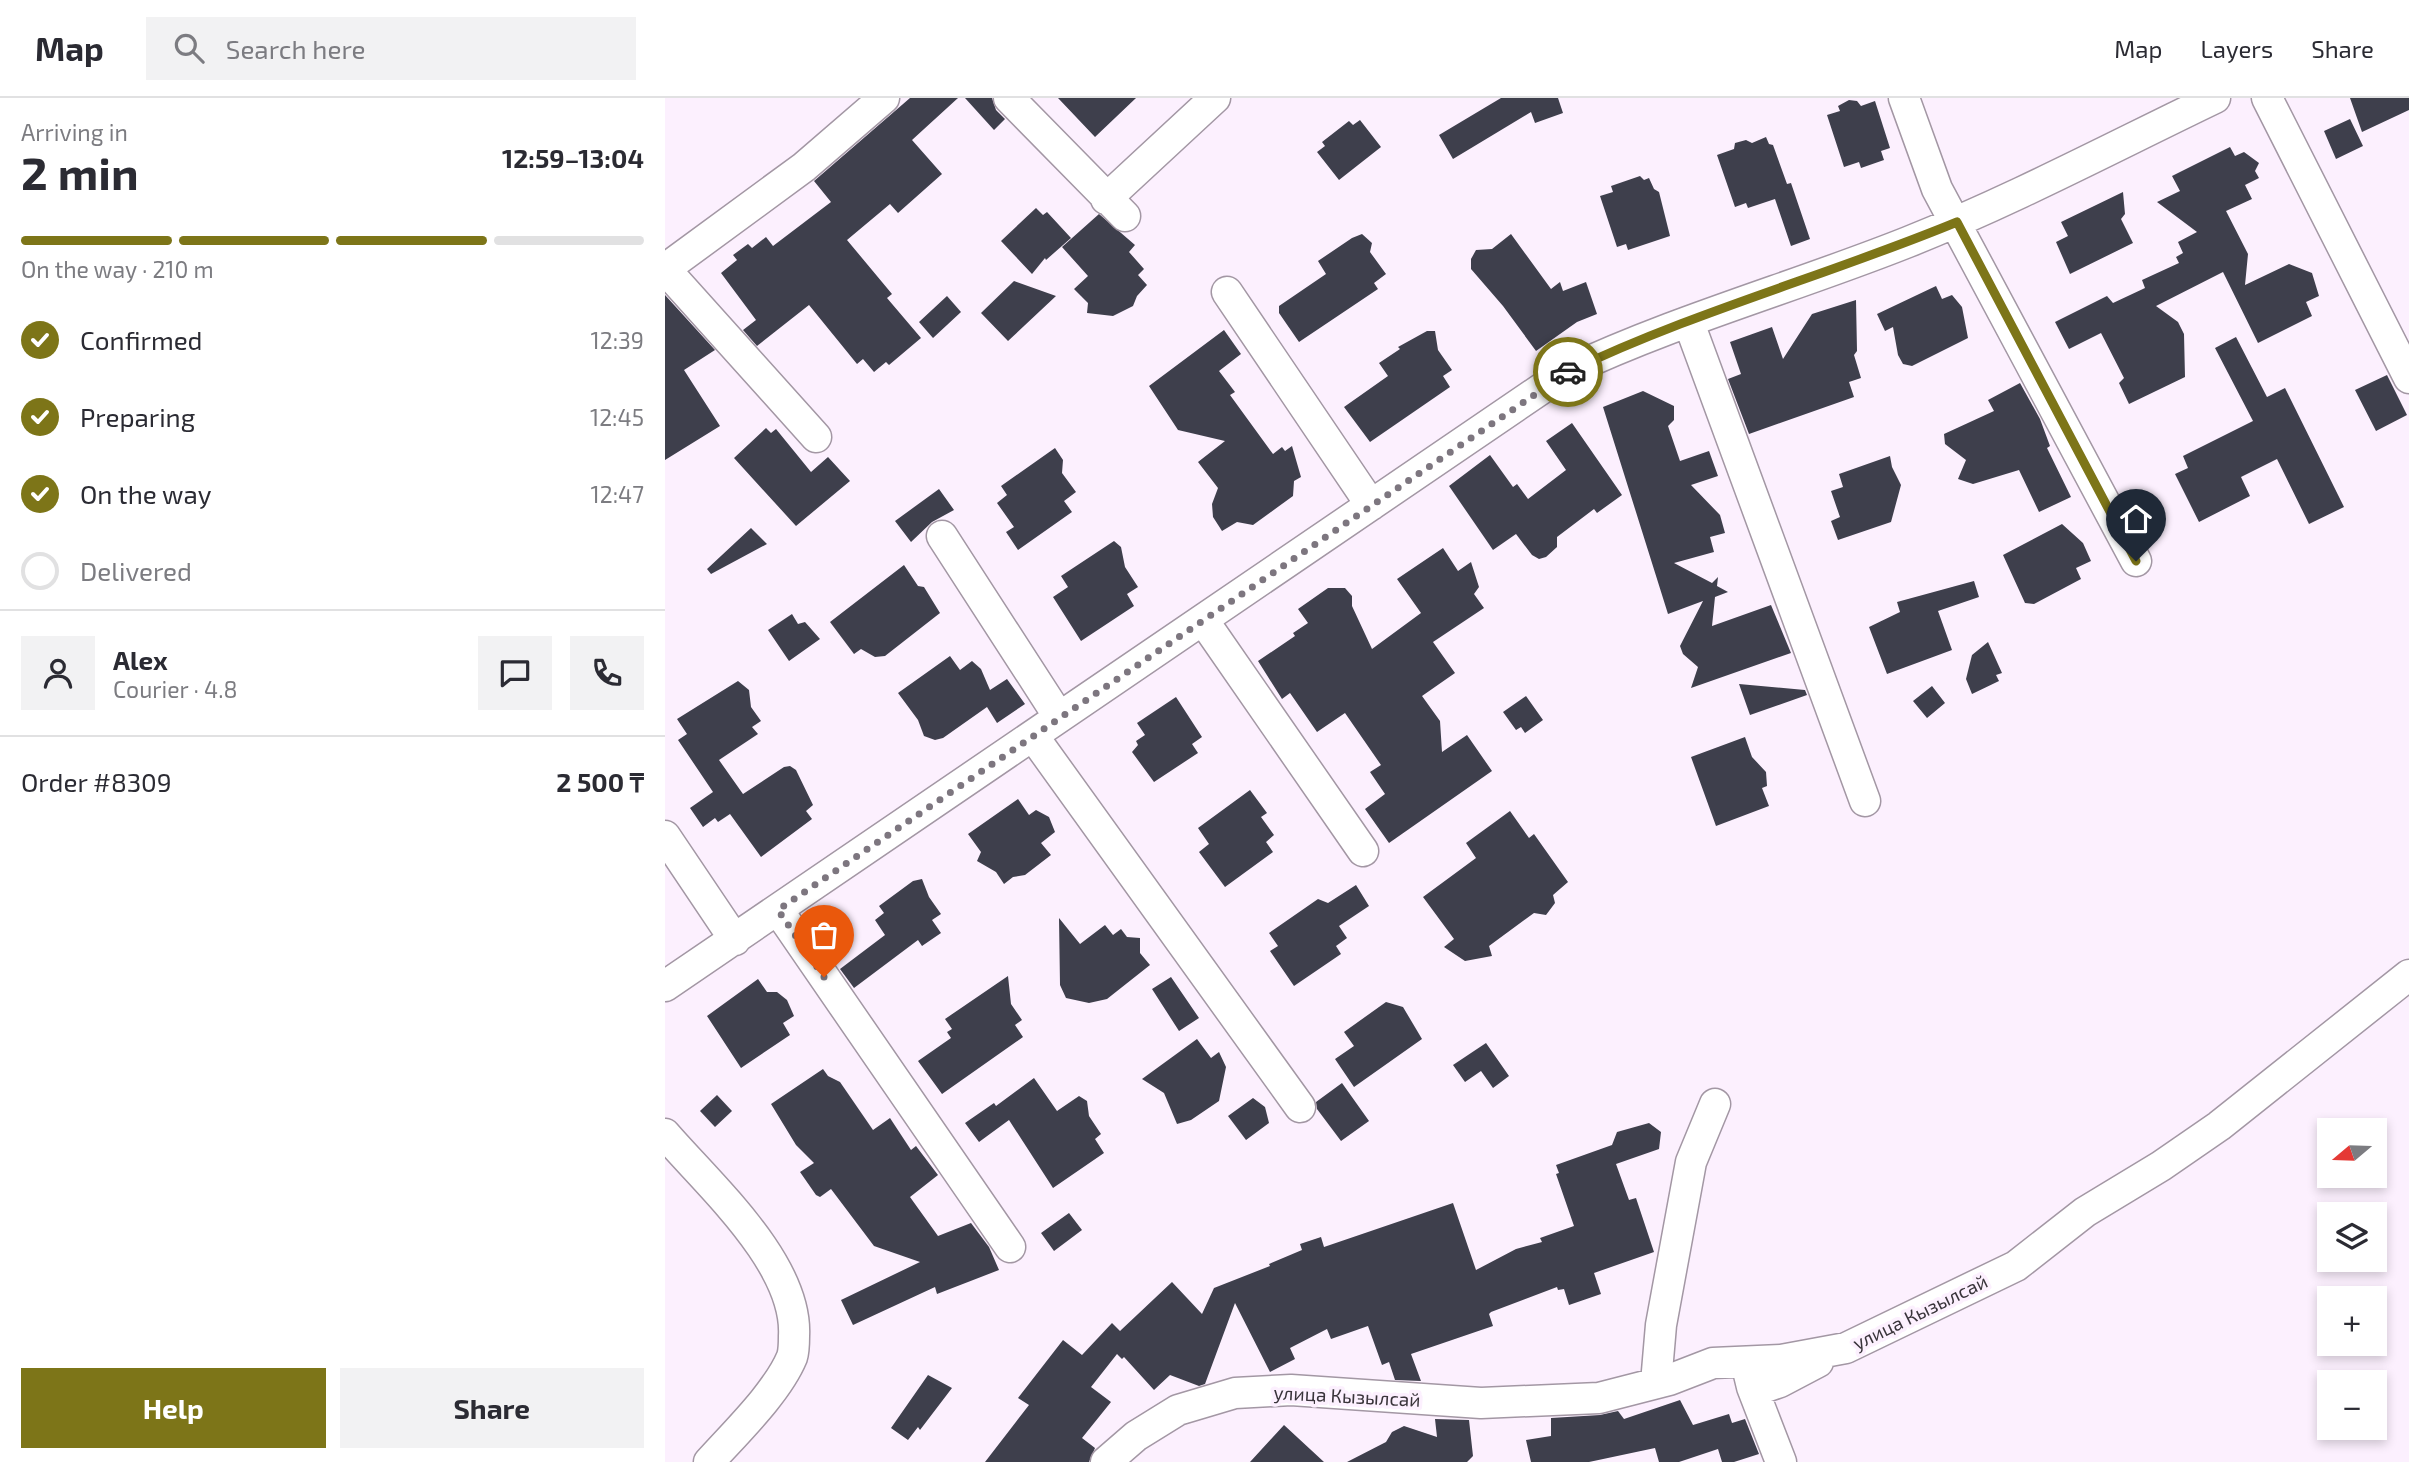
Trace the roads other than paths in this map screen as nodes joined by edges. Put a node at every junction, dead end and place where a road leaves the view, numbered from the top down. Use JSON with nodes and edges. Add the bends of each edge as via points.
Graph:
{"nodes":[{"id":1,"x":884,"y":98,"type":"edge"},
{"id":2,"x":1009,"y":98,"type":"edge"},
{"id":3,"x":1215,"y":98,"type":"edge"},
{"id":4,"x":1904,"y":98,"type":"edge"},
{"id":5,"x":2215,"y":98,"type":"edge"},
{"id":6,"x":2267,"y":98,"type":"edge"},
{"id":7,"x":1957,"y":222,"type":"junction"},
{"id":8,"x":665,"y":269,"type":"edge"},
{"id":9,"x":1227,"y":292,"type":"dead end"},
{"id":10,"x":1689,"y":323,"type":"junction"},
{"id":11,"x":2409,"y":377,"type":"edge"},
{"id":12,"x":816,"y":437,"type":"dead end"},
{"id":13,"x":1371,"y":505,"type":"junction"},
{"id":14,"x":942,"y":536,"type":"dead end"},
{"id":15,"x":2136,"y":561,"type":"dead end"},
{"id":16,"x":1203,"y":621,"type":"junction"},
{"id":17,"x":1059,"y":718,"type":"junction"},
{"id":18,"x":1033,"y":736,"type":"junction"},
{"id":19,"x":1865,"y":801,"type":"dead end"},
{"id":20,"x":665,"y":836,"type":"edge"},
{"id":21,"x":1363,"y":851,"type":"dead end"},
{"id":22,"x":778,"y":910,"type":"junction"},
{"id":23,"x":735,"y":940,"type":"junction"},
{"id":24,"x":2409,"y":975,"type":"edge"},
{"id":25,"x":665,"y":986,"type":"edge"},
{"id":26,"x":1715,"y":1104,"type":"dead end"},
{"id":27,"x":1300,"y":1107,"type":"dead end"},
{"id":28,"x":665,"y":1134,"type":"edge"},
{"id":29,"x":1010,"y":1247,"type":"dead end"},
{"id":30,"x":1843,"y":1349,"type":"junction"},
{"id":31,"x":1746,"y":1362,"type":"junction"},
{"id":32,"x":1656,"y":1383,"type":"junction"},
{"id":33,"x":1754,"y":1391,"type":"junction"},
{"id":34,"x":709,"y":1462,"type":"edge"},
{"id":35,"x":1106,"y":1462,"type":"edge"},
{"id":36,"x":1781,"y":1462,"type":"edge"}],
"edges":[{"from":1,"to":8,"type":"street","via":[[804,167]]},
{"from":2,"to":3,"type":"street","via":[[1115,208]]},
{"from":4,"to":7,"type":"street","via":[[1937,189]]},
{"from":5,"to":7,"type":"street"},
{"from":6,"to":11,"type":"street"},
{"from":7,"to":10,"type":"street"},
{"from":7,"to":15,"type":"street"},
{"from":8,"to":12,"type":"street"},
{"from":9,"to":13,"type":"street"},
{"from":10,"to":13,"type":"street","via":[[1627,343],[1566,372]]},
{"from":10,"to":19,"type":"street"},
{"from":13,"to":16,"type":"street"},
{"from":14,"to":17,"type":"street"},
{"from":16,"to":17,"type":"street"},
{"from":16,"to":21,"type":"street"},
{"from":17,"to":18,"type":"street"},
{"from":18,"to":22,"type":"street"},
{"from":18,"to":27,"type":"street"},
{"from":20,"to":23,"type":"street"},
{"from":22,"to":23,"type":"street"},
{"from":22,"to":29,"type":"street"},
{"from":23,"to":25,"type":"street"},
{"from":24,"to":30,"type":"street","name":"улица Кызылсай","via":[[2218,1126],[2085,1212],[2016,1266]]},
{"from":26,"to":32,"type":"street","via":[[1691,1162],[1661,1325]]},
{"from":28,"to":34,"type":"street","via":[[762,1247],[782,1277],[795,1318],[793,1356],[756,1410]]},
{"from":30,"to":31,"type":"street","name":"улица Кызылсай"},
{"from":30,"to":33,"type":"street"},
{"from":31,"to":32,"type":"street","name":"улица Кызылсай","via":[[1713,1363]]},
{"from":31,"to":33,"type":"street"},
{"from":32,"to":35,"type":"street","name":"улица Кызылсай","via":[[1599,1398],[1481,1403],[1290,1390],[1235,1393],[1178,1410],[1136,1436]]},
{"from":33,"to":36,"type":"street"}]}
